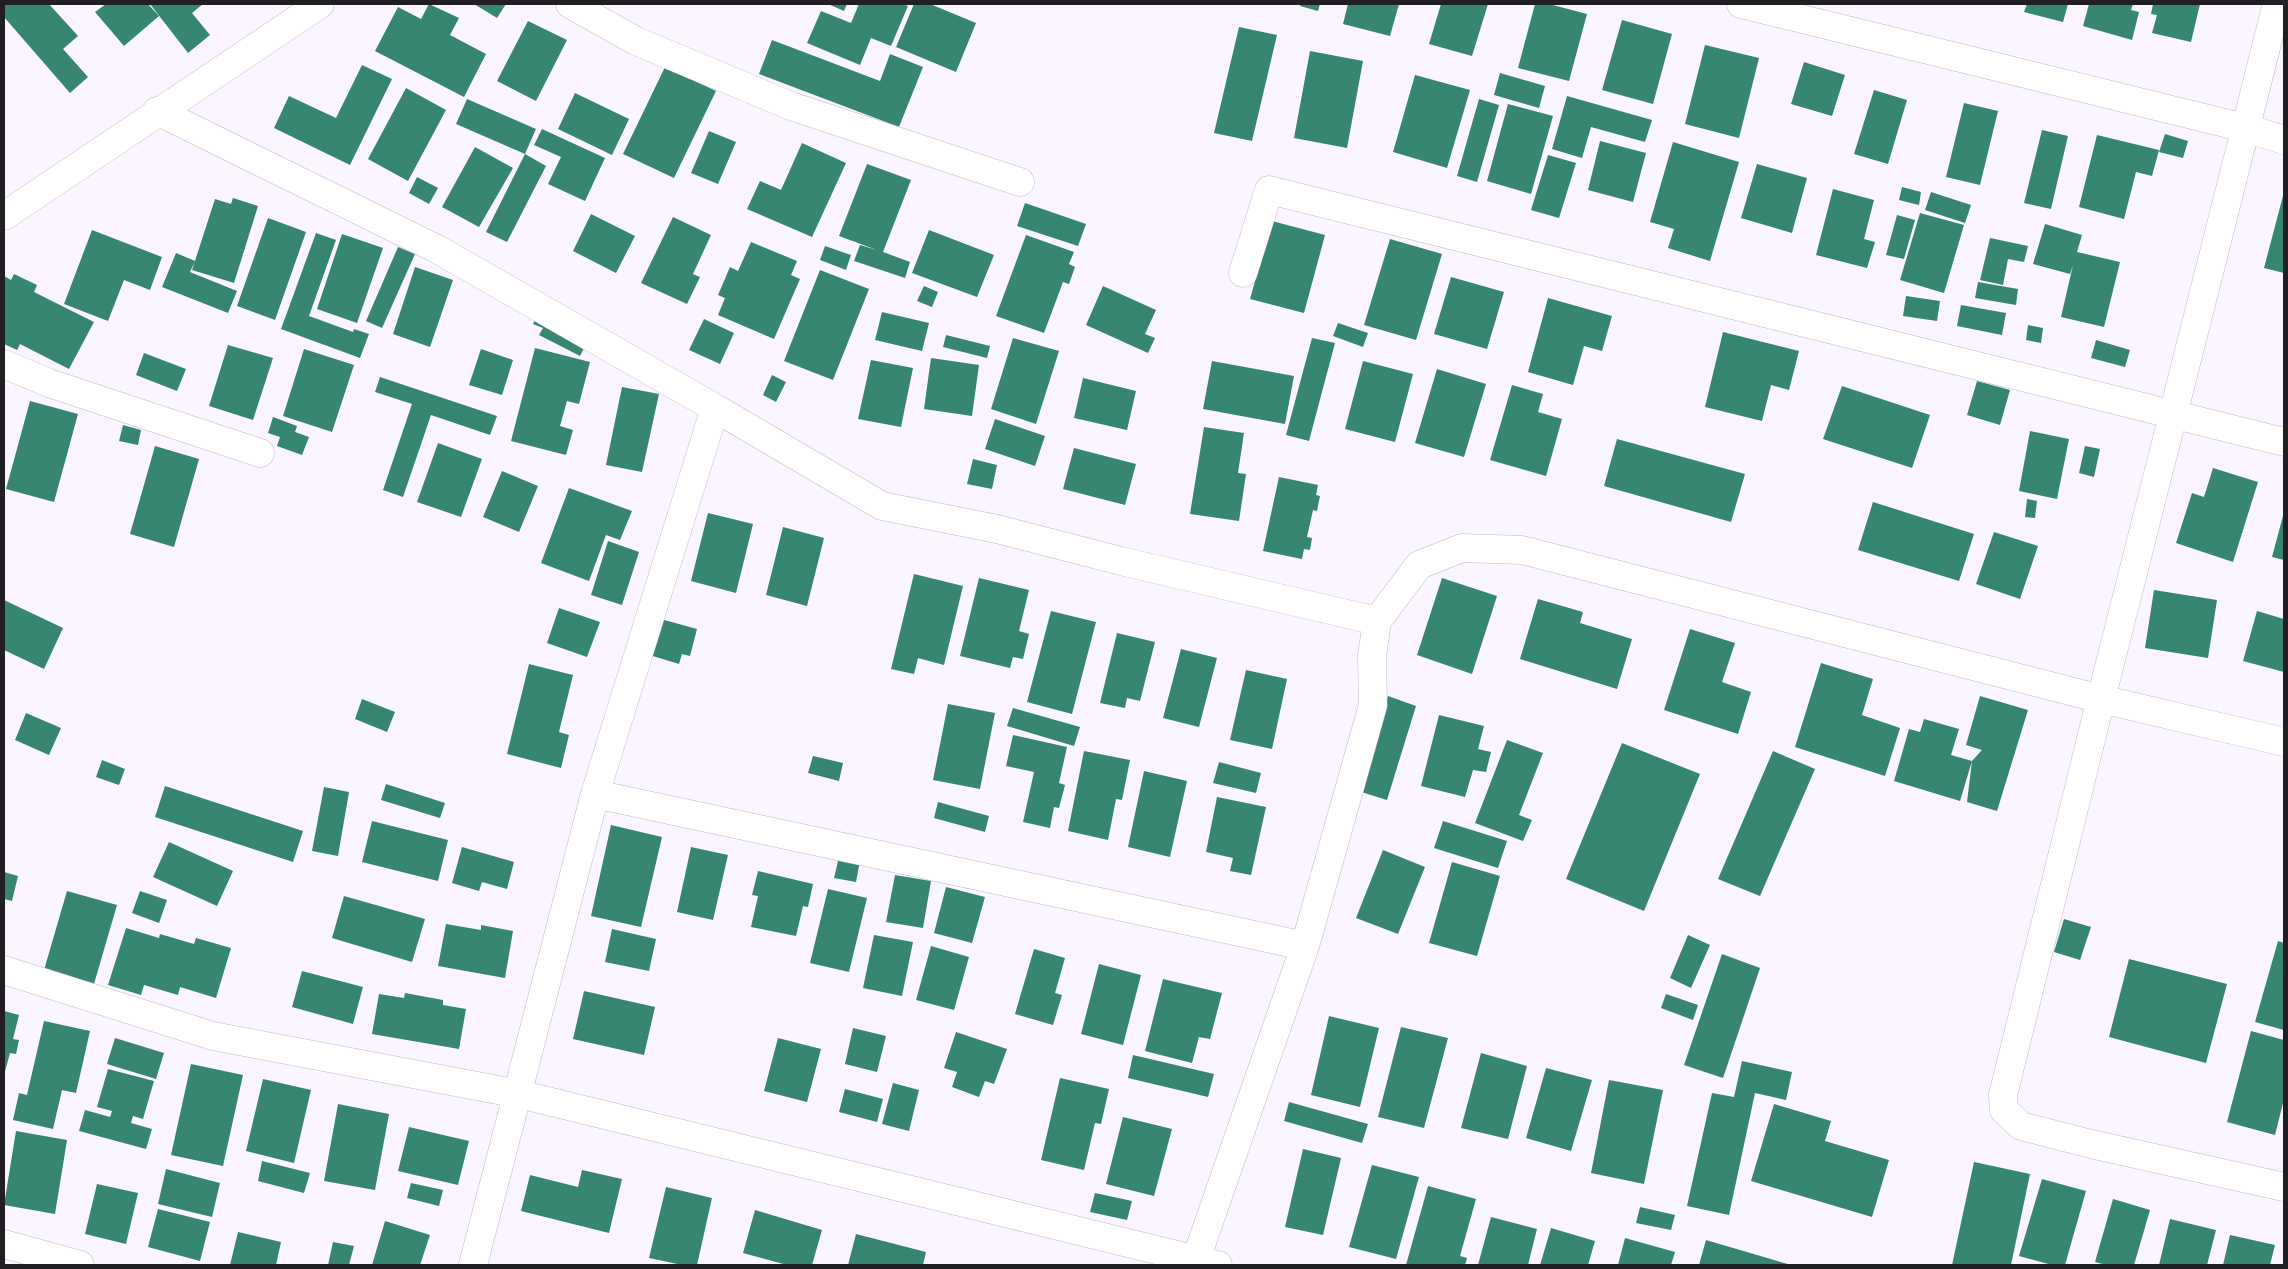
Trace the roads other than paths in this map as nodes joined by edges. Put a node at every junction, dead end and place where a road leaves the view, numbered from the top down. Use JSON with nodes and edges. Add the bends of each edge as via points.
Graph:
{"nodes":[{"id":1,"x":320,"y":4,"type":"edge"},
{"id":2,"x":570,"y":4,"type":"edge"},
{"id":3,"x":1741,"y":4,"type":"edge"},
{"id":4,"x":2277,"y":4,"type":"edge"},
{"id":5,"x":157,"y":111,"type":"junction"},
{"id":6,"x":2245,"y":128,"type":"junction"},
{"id":7,"x":2284,"y":140,"type":"edge"},
{"id":8,"x":1020,"y":182,"type":"dead end"},
{"id":9,"x":4,"y":216,"type":"edge"},
{"id":10,"x":1243,"y":272,"type":"dead end"},
{"id":11,"x":4,"y":364,"type":"edge"},
{"id":12,"x":715,"y":408,"type":"junction"},
{"id":13,"x":2173,"y":413,"type":"junction"},
{"id":14,"x":2284,"y":442,"type":"edge"},
{"id":15,"x":260,"y":453,"type":"dead end"},
{"id":16,"x":1377,"y":621,"type":"junction"},
{"id":17,"x":2101,"y":699,"type":"junction"},
{"id":18,"x":2284,"y":742,"type":"edge"},
{"id":19,"x":595,"y":794,"type":"junction"},
{"id":20,"x":1305,"y":946,"type":"junction"},
{"id":21,"x":4,"y":970,"type":"edge"},
{"id":22,"x":519,"y":1094,"type":"junction"},
{"id":23,"x":2284,"y":1187,"type":"edge"},
{"id":24,"x":4,"y":1244,"type":"edge"},
{"id":25,"x":1202,"y":1263,"type":"edge"},
{"id":26,"x":80,"y":1265,"type":"edge"},
{"id":27,"x":473,"y":1265,"type":"edge"}],
"edges":[{"from":1,"to":5,"type":"street"},
{"from":2,"to":8,"type":"street","via":[[636,41],[791,106]]},
{"from":3,"to":6,"type":"street"},
{"from":4,"to":6,"type":"street"},
{"from":5,"to":9,"type":"street"},
{"from":5,"to":12,"type":"street","via":[[437,248]]},
{"from":6,"to":7,"type":"street"},
{"from":6,"to":13,"type":"street"},
{"from":10,"to":13,"type":"street","via":[[1269,190]]},
{"from":11,"to":15,"type":"street","via":[[49,383]]},
{"from":12,"to":16,"type":"street","via":[[882,506],[997,529]]},
{"from":12,"to":19,"type":"street"},
{"from":13,"to":14,"type":"street"},
{"from":13,"to":17,"type":"street"},
{"from":16,"to":17,"type":"street","via":[[1419,565],[1462,548],[1522,550]]},
{"from":16,"to":20,"type":"street","via":[[1372,656],[1373,705]]},
{"from":17,"to":18,"type":"street"},
{"from":17,"to":23,"type":"street","via":[[2003,1095],[2004,1110],[2021,1126]]},
{"from":19,"to":20,"type":"street"},
{"from":19,"to":22,"type":"street"},
{"from":20,"to":25,"type":"street"},
{"from":21,"to":22,"type":"street","via":[[213,1036]]},
{"from":22,"to":25,"type":"street"},
{"from":22,"to":27,"type":"street"},
{"from":24,"to":26,"type":"street"}]}
